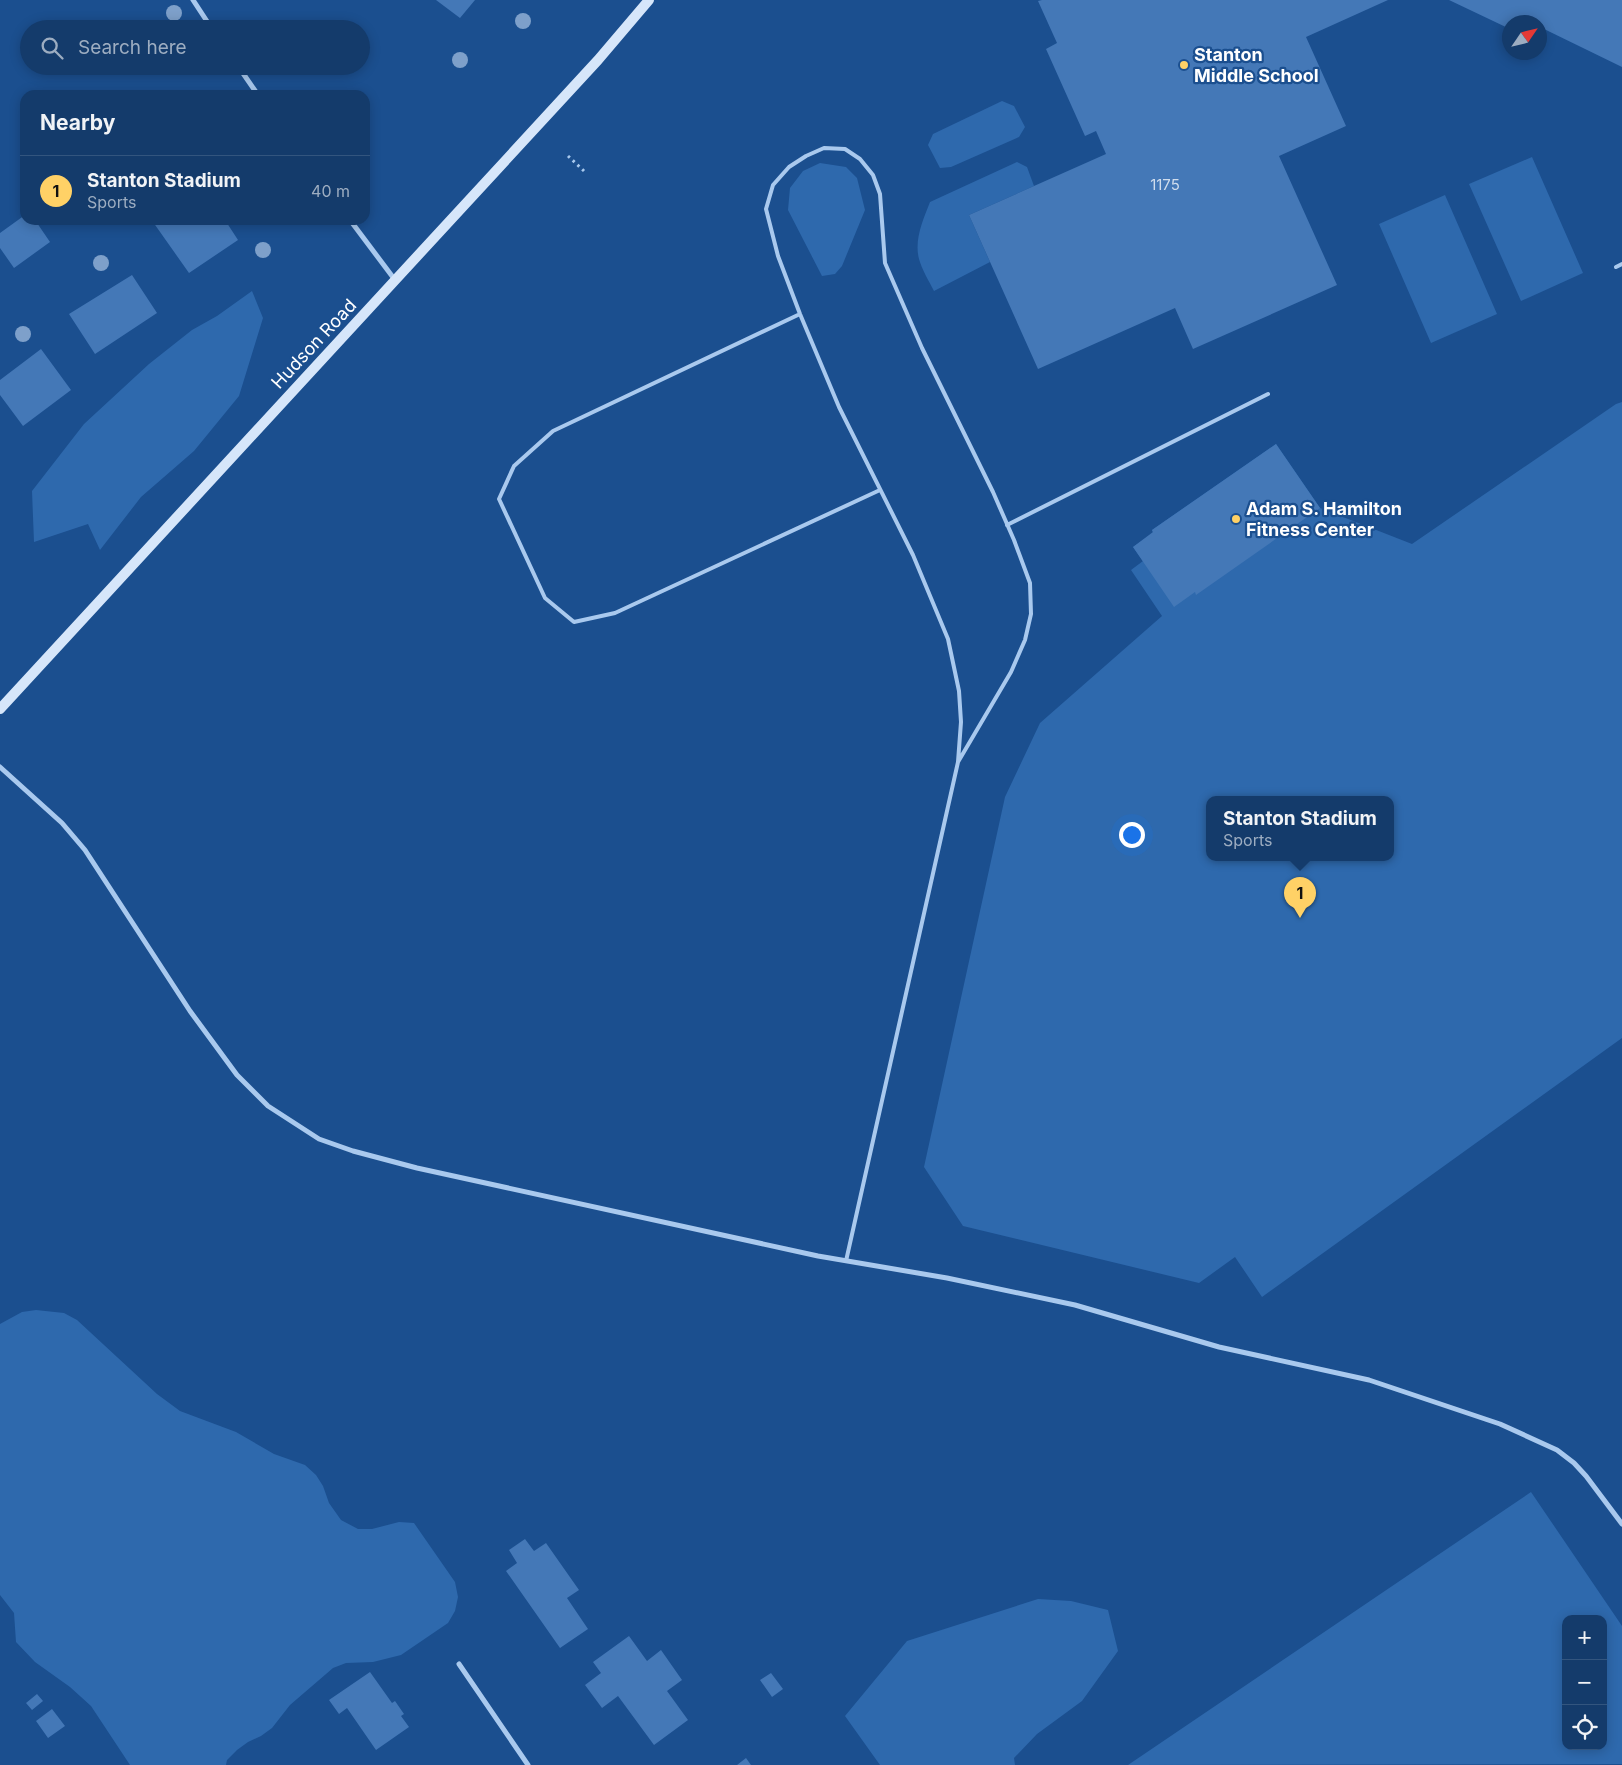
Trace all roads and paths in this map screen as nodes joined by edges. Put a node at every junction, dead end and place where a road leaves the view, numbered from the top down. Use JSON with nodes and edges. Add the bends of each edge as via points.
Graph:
{"nodes":[{"id":1,"x":193,"y":0,"type":"edge"},
{"id":2,"x":649,"y":0,"type":"edge"},
{"id":3,"x":206,"y":20,"type":"edge"},
{"id":4,"x":244,"y":75,"type":"edge"},
{"id":5,"x":255,"y":90,"type":"edge"},
{"id":6,"x":568,"y":156,"type":"dead end"},
{"id":7,"x":584,"y":171,"type":"dead end"},
{"id":8,"x":354,"y":225,"type":"edge"},
{"id":9,"x":1622,"y":264,"type":"edge"},
{"id":10,"x":1616,"y":267,"type":"dead end"},
{"id":11,"x":395,"y":280,"type":"junction"},
{"id":12,"x":800,"y":314,"type":"junction"},
{"id":13,"x":1268,"y":394,"type":"dead end"},
{"id":14,"x":880,"y":490,"type":"junction"},
{"id":15,"x":1008,"y":525,"type":"junction"},
{"id":16,"x":0,"y":709,"type":"edge"},
{"id":17,"x":958,"y":762,"type":"junction"},
{"id":18,"x":0,"y":767,"type":"edge"},
{"id":19,"x":846,"y":1261,"type":"junction"},
{"id":20,"x":1622,"y":1524,"type":"edge"},
{"id":21,"x":459,"y":1664,"type":"dead end"},
{"id":22,"x":528,"y":1765,"type":"edge"}],
"edges":[{"from":1,"to":3,"type":"street"},
{"from":2,"to":11,"type":"street","name":"Hudson Road","via":[[598,60]]},
{"from":4,"to":5,"type":"street"},
{"from":6,"to":7,"type":"path"},
{"from":8,"to":11,"type":"street"},
{"from":9,"to":10,"type":"lane"},
{"from":11,"to":16,"type":"street","name":"Hudson Road"},
{"from":12,"to":14,"type":"lane","via":[[839,407]]},
{"from":12,"to":14,"type":"lane","via":[[552,431],[514,466],[499,499],[546,598],[574,622],[615,613]]},
{"from":12,"to":15,"type":"lane","via":[[778,256],[766,209],[773,185],[789,167],[824,148],[845,149],[860,159],[873,175],[880,194],[885,263],[922,348]]},
{"from":13,"to":15,"type":"lane"},
{"from":14,"to":17,"type":"lane","via":[[913,555],[948,639],[959,691]]},
{"from":15,"to":17,"type":"lane","via":[[1030,584],[1031,614],[1025,640],[1011,672]]},
{"from":17,"to":19,"type":"lane"},
{"from":18,"to":19,"type":"street","via":[[62,823],[85,850],[190,1011],[236,1075],[268,1106],[319,1139],[408,1165]]},
{"from":19,"to":20,"type":"street","via":[[1075,1305],[1219,1347],[1369,1380],[1500,1424],[1557,1450],[1574,1463]]},
{"from":21,"to":22,"type":"street"}]}
